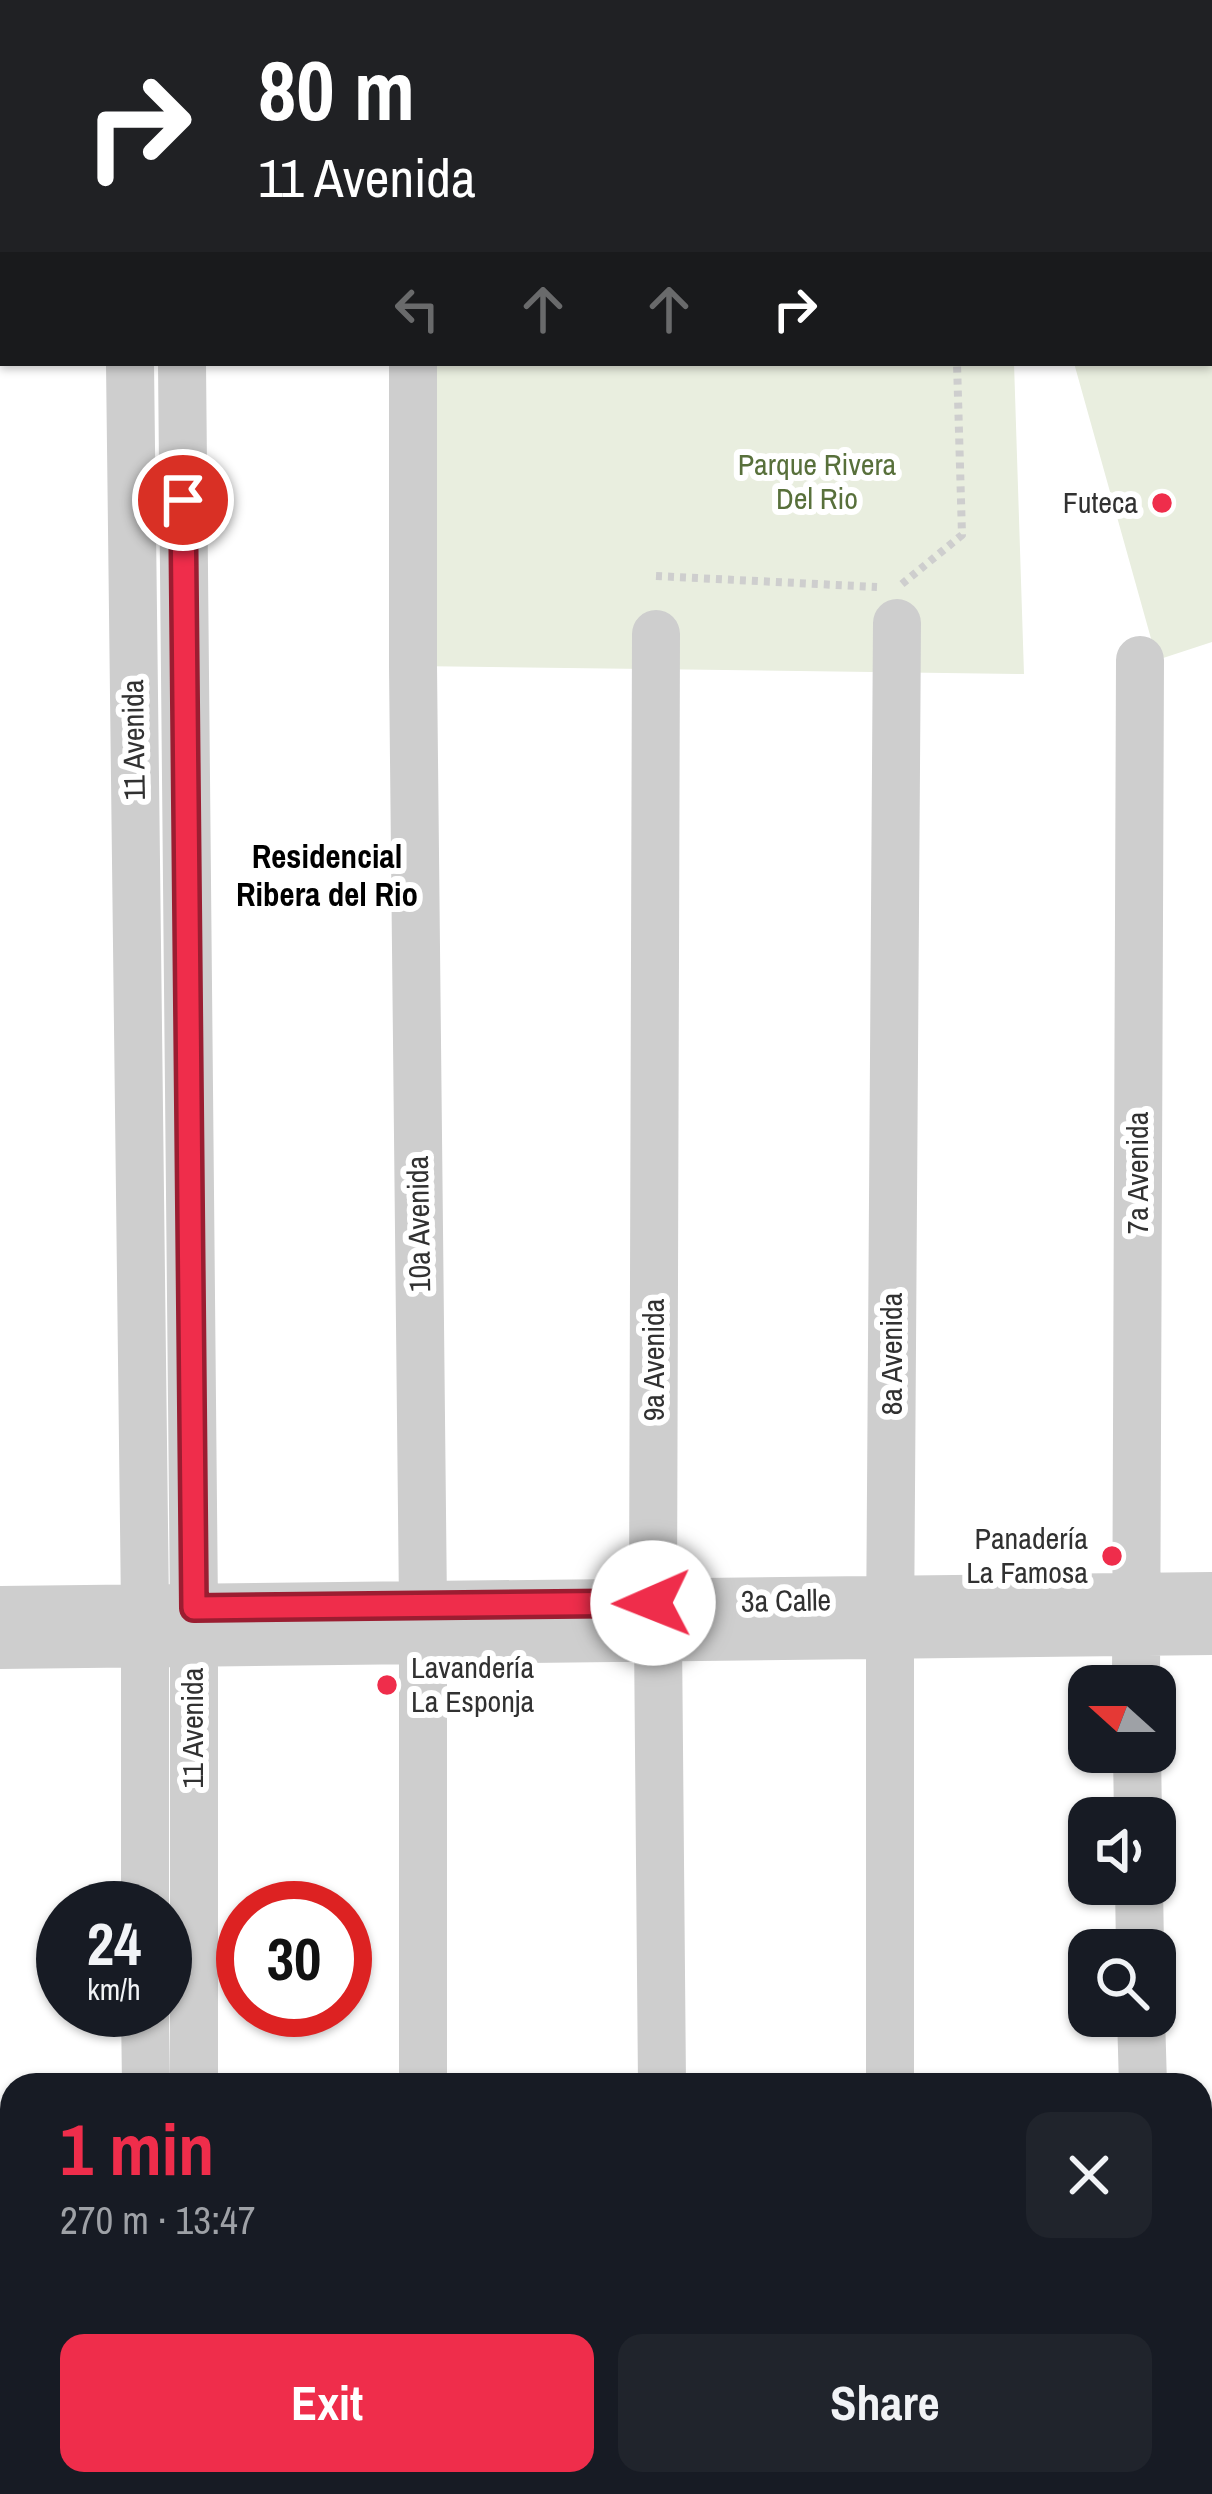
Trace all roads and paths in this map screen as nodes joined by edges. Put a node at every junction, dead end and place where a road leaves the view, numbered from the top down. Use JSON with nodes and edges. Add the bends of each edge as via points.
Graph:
{"nodes":[{"id":1,"x":130,"y":366,"type":"edge"},
{"id":2,"x":182,"y":366,"type":"edge"},
{"id":3,"x":413,"y":366,"type":"edge"},
{"id":4,"x":958,"y":366,"type":"edge"},
{"id":5,"x":656,"y":576,"type":"dead end"},
{"id":6,"x":896,"y":623,"type":"dead end"},
{"id":7,"x":656,"y":634,"type":"dead end"},
{"id":8,"x":1140,"y":661,"type":"dead end"},
{"id":9,"x":1212,"y":1597,"type":"edge"},
{"id":10,"x":0,"y":1610,"type":"edge"},
{"id":11,"x":1136,"y":1615,"type":"junction"},
{"id":12,"x":890,"y":1617,"type":"junction"},
{"id":13,"x":656,"y":1620,"type":"junction"},
{"id":14,"x":422,"y":1623,"type":"junction"},
{"id":15,"x":144,"y":1626,"type":"junction"},
{"id":16,"x":193,"y":1626,"type":"junction"},
{"id":17,"x":1212,"y":1631,"type":"edge"},
{"id":18,"x":0,"y":1645,"type":"edge"},
{"id":19,"x":1136,"y":1665,"type":"edge"},
{"id":20,"x":145,"y":1881,"type":"edge"},
{"id":21,"x":146,"y":2037,"type":"edge"},
{"id":22,"x":1142,"y":2037,"type":"edge"},
{"id":23,"x":146,"y":2073,"type":"edge"},
{"id":24,"x":194,"y":2073,"type":"edge"},
{"id":25,"x":423,"y":2073,"type":"edge"},
{"id":26,"x":662,"y":2073,"type":"edge"},
{"id":27,"x":890,"y":2073,"type":"edge"},
{"id":28,"x":1142,"y":2073,"type":"edge"}],
"edges":[{"from":1,"to":15,"type":"street","name":"11 Avenida"},
{"from":2,"to":16,"type":"street","name":"11 Avenida"},
{"from":3,"to":14,"type":"street","name":"10a Avenida"},
{"from":4,"to":5,"type":"path","via":[[962,535],[897,588]]},
{"from":6,"to":12,"type":"street","name":"8a Avenida"},
{"from":7,"to":13,"type":"street","name":"9a Avenida"},
{"from":8,"to":11,"type":"street","name":"7a Avenida"},
{"from":9,"to":11,"type":"street","name":"3a Calle"},
{"from":10,"to":15,"type":"street","name":"3a Calle"},
{"from":11,"to":12,"type":"street","name":"3a Calle"},
{"from":11,"to":17,"type":"street","name":"3a Calle"},
{"from":11,"to":19,"type":"street","name":"7a Avenida"},
{"from":12,"to":13,"type":"street","name":"3a Calle"},
{"from":12,"to":27,"type":"street","name":"8a Avenida"},
{"from":13,"to":14,"type":"street","name":"3a Calle"},
{"from":13,"to":26,"type":"street","name":"9a Avenida"},
{"from":14,"to":16,"type":"street","name":"3a Calle"},
{"from":14,"to":25,"type":"street","name":"10a Avenida"},
{"from":15,"to":16,"type":"street","name":"3a Calle"},
{"from":15,"to":18,"type":"street","name":"3a Calle"},
{"from":15,"to":20,"type":"street","name":"11 Avenida"},
{"from":16,"to":24,"type":"street","name":"11 Avenida"},
{"from":21,"to":23,"type":"street"},
{"from":22,"to":28,"type":"street"}]}
